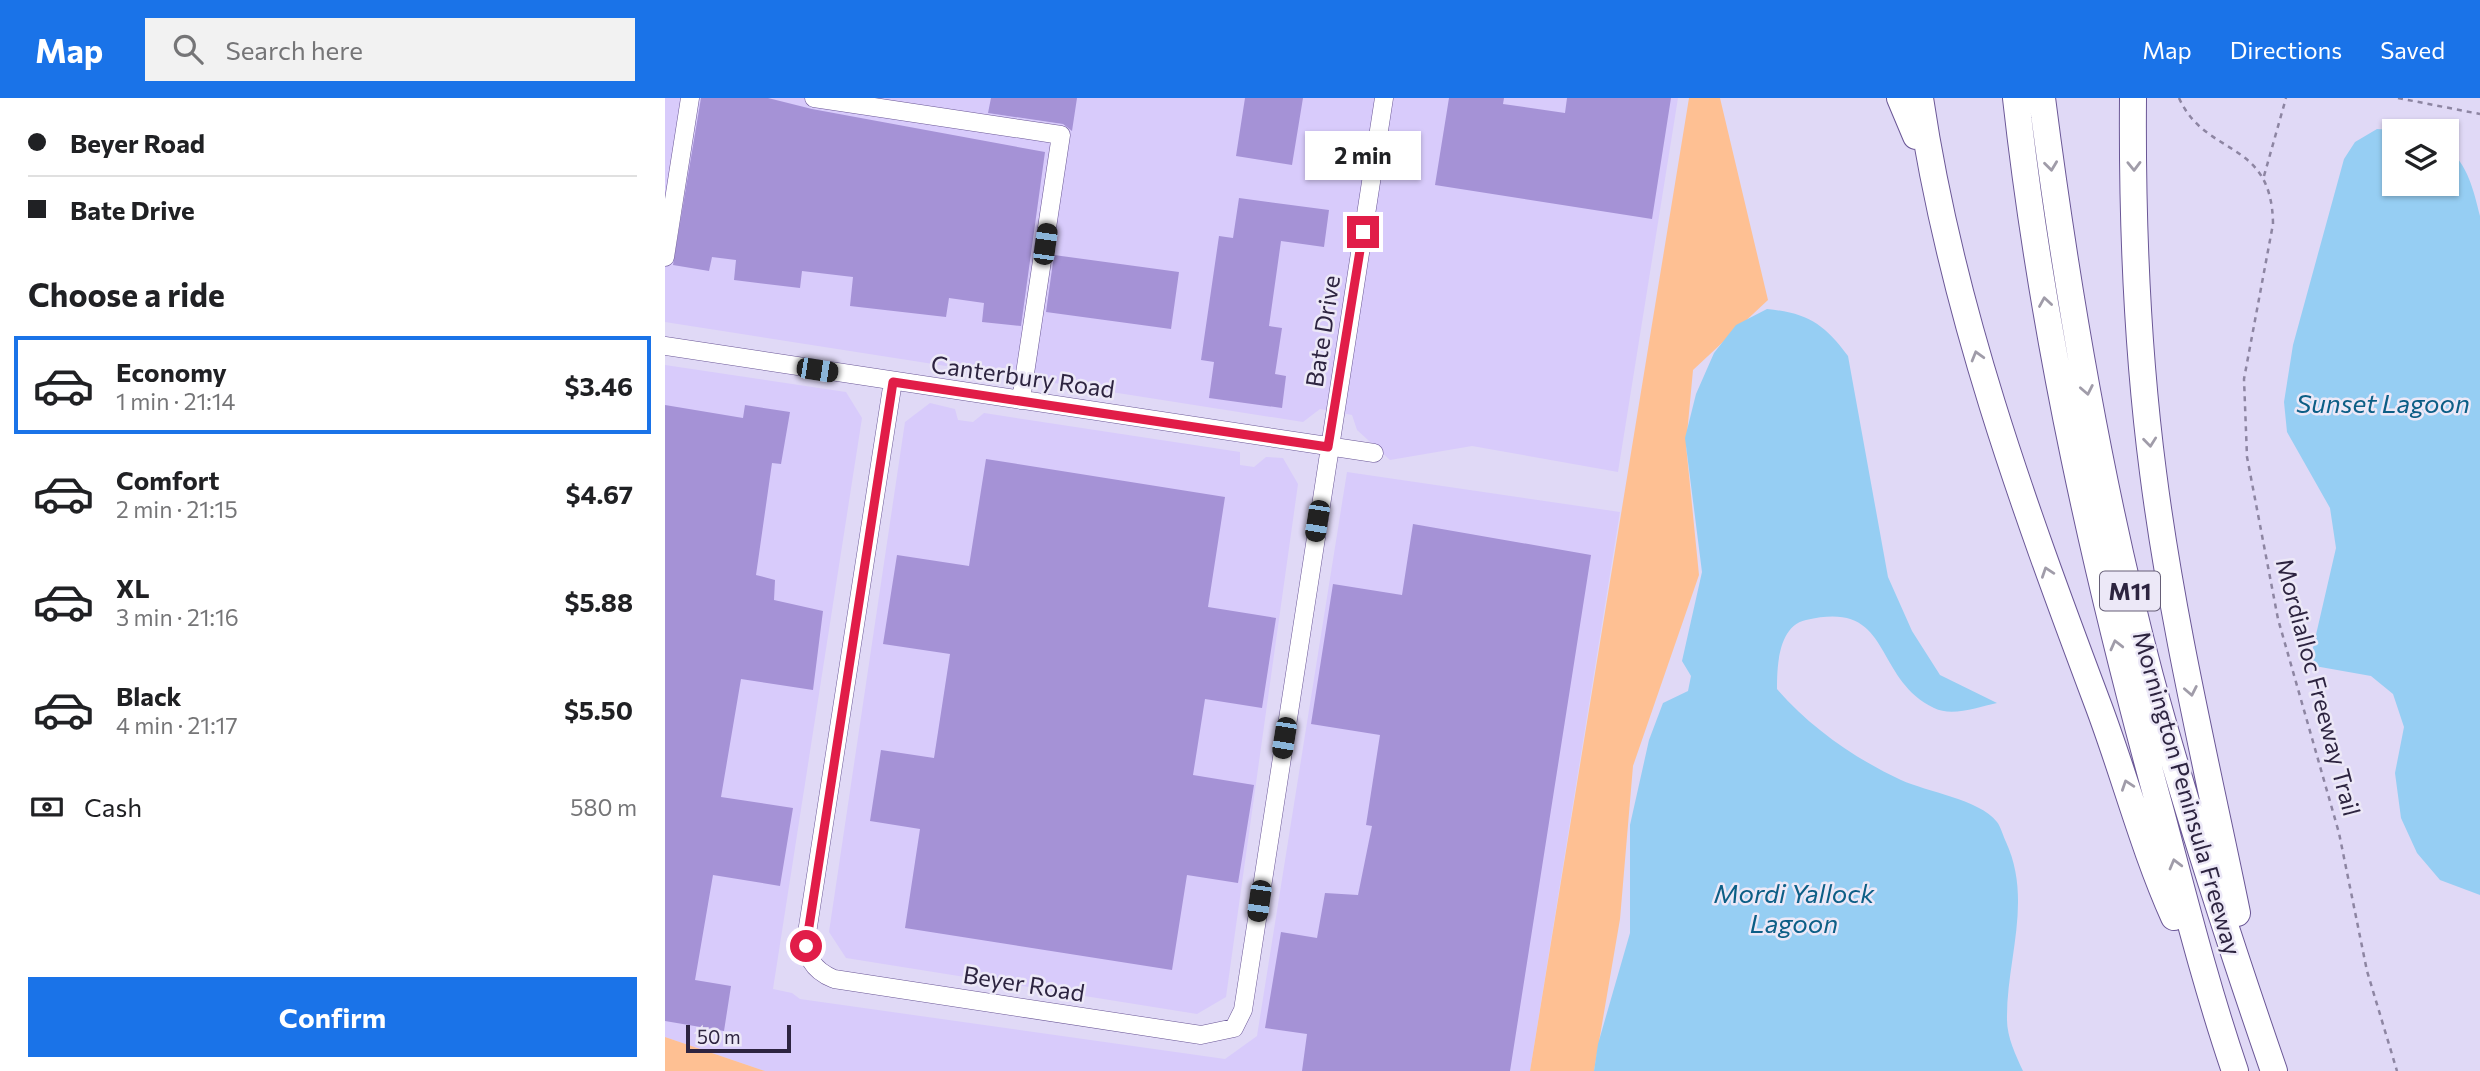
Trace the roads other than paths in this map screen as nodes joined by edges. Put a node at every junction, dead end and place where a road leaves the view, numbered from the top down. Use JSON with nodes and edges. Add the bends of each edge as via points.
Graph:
{"nodes":[{"id":1,"x":690,"y":98,"type":"edge"},
{"id":2,"x":814,"y":98,"type":"edge"},
{"id":3,"x":1384,"y":98,"type":"edge"},
{"id":4,"x":1900,"y":98,"type":"edge"},
{"id":5,"x":1920,"y":98,"type":"edge"},
{"id":6,"x":2016,"y":98,"type":"edge"},
{"id":7,"x":2042,"y":98,"type":"edge"},
{"id":8,"x":2133,"y":98,"type":"edge"},
{"id":9,"x":1930,"y":169,"type":"junction"},
{"id":10,"x":665,"y":257,"type":"edge"},
{"id":11,"x":665,"y":346,"type":"edge"},
{"id":12,"x":893,"y":382,"type":"junction"},
{"id":13,"x":1021,"y":400,"type":"junction"},
{"id":14,"x":1328,"y":447,"type":"junction"},
{"id":15,"x":1374,"y":453,"type":"dead end"},
{"id":16,"x":2215,"y":1008,"type":"junction"},
{"id":17,"x":2235,"y":1071,"type":"edge"},
{"id":18,"x":2274,"y":1071,"type":"edge"},
{"id":19,"x":2282,"y":1071,"type":"edge"}],
"edges":[{"from":1,"to":10,"type":"street"},
{"from":2,"to":13,"type":"street","via":[[1061,135]]},
{"from":3,"to":14,"type":"street","name":"Bate Drive"},
{"from":4,"to":9,"type":"highway"},
{"from":5,"to":9,"type":"highway"},
{"from":16,"to":6,"type":"highway","name":"Mornington Peninsula Freeway","number":"M11","one_way":true,"via":[[2126,687],[2084,512],[2053,357]]},
{"from":7,"to":18,"type":"highway","name":"Mornington Peninsula Freeway","number":"M11","one_way":true,"via":[[2077,336],[2150,676],[2201,852]]},
{"from":8,"to":19,"type":"highway","one_way":true,"via":[[2142,372],[2168,574],[2238,921]]},
{"from":16,"to":9,"type":"highway","one_way":true,"via":[[2169,905],[2019,491],[1966,318]]},
{"from":11,"to":12,"type":"street","name":"Canterbury Road"},
{"from":12,"to":13,"type":"street","name":"Canterbury Road"},
{"from":12,"to":14,"type":"street","name":"Beyer Road","via":[[807,933],[810,960],[822,974],[834,979],[1174,1031],[1223,1032],[1234,1028],[1243,1010]]},
{"from":13,"to":14,"type":"street","name":"Canterbury Road"},
{"from":14,"to":15,"type":"street","name":"Canterbury Road"},
{"from":16,"to":17,"type":"highway","name":"Mornington Peninsula Freeway","number":"M11"}]}
